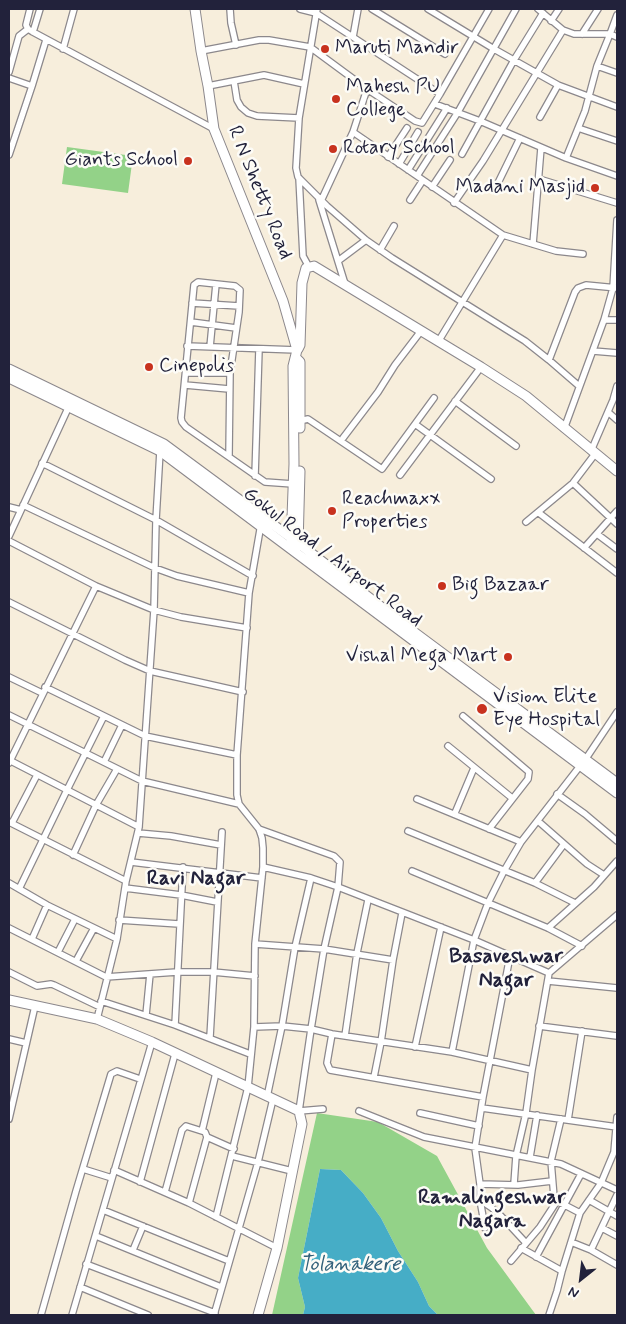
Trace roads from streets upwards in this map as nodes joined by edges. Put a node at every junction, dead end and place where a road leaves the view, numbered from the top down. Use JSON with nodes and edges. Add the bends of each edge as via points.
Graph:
{"nodes":[{"id":1,"x":30,"y":9,"type":"edge"},
{"id":2,"x":40,"y":9,"type":"edge"},
{"id":3,"x":74,"y":9,"type":"edge"},
{"id":4,"x":195,"y":9,"type":"edge"},
{"id":5,"x":230,"y":9,"type":"edge"},
{"id":6,"x":300,"y":9,"type":"edge"},
{"id":7,"x":358,"y":9,"type":"edge"},
{"id":8,"x":372,"y":9,"type":"edge"},
{"id":9,"x":430,"y":9,"type":"edge"},
{"id":10,"x":489,"y":9,"type":"edge"},
{"id":11,"x":516,"y":9,"type":"edge"},
{"id":12,"x":559,"y":9,"type":"edge"},
{"id":13,"x":598,"y":9,"type":"edge"},
{"id":14,"x":316,"y":11,"type":"edge"},
{"id":15,"x":540,"y":11,"type":"edge"},
{"id":16,"x":617,"y":15,"type":"edge"},
{"id":17,"x":551,"y":21,"type":"junction"},
{"id":18,"x":563,"y":30,"type":"junction"},
{"id":19,"x":30,"y":31,"type":"junction"},
{"id":20,"x":582,"y":34,"type":"junction"},
{"id":21,"x":610,"y":34,"type":"junction"},
{"id":22,"x":473,"y":36,"type":"junction"},
{"id":23,"x":353,"y":37,"type":"junction"},
{"id":24,"x":617,"y":37,"type":"edge"},
{"id":25,"x":46,"y":40,"type":"junction"},
{"id":26,"x":236,"y":44,"type":"junction"},
{"id":27,"x":310,"y":47,"type":"junction"},
{"id":28,"x":64,"y":48,"type":"junction"},
{"id":29,"x":494,"y":49,"type":"junction"},
{"id":30,"x":200,"y":51,"type":"junction"},
{"id":31,"x":445,"y":54,"type":"dead end"},
{"id":32,"x":514,"y":60,"type":"junction"},
{"id":33,"x":597,"y":66,"type":"junction"},
{"id":34,"x":9,"y":72,"type":"edge"},
{"id":35,"x":535,"y":73,"type":"junction"},
{"id":36,"x":617,"y":73,"type":"edge"},
{"id":37,"x":9,"y":78,"type":"edge"},
{"id":38,"x":234,"y":81,"type":"junction"},
{"id":39,"x":304,"y":84,"type":"junction"},
{"id":40,"x":558,"y":85,"type":"junction"},
{"id":41,"x":32,"y":86,"type":"junction"},
{"id":42,"x":208,"y":86,"type":"junction"},
{"id":43,"x":367,"y":89,"type":"junction"},
{"id":44,"x":440,"y":94,"type":"junction"},
{"id":45,"x":589,"y":98,"type":"junction"},
{"id":46,"x":434,"y":104,"type":"junction"},
{"id":47,"x":617,"y":107,"type":"edge"},
{"id":48,"x":447,"y":108,"type":"junction"},
{"id":49,"x":458,"y":112,"type":"junction"},
{"id":50,"x":540,"y":117,"type":"dead end"},
{"id":51,"x":300,"y":118,"type":"junction"},
{"id":52,"x":480,"y":121,"type":"junction"},
{"id":53,"x":407,"y":128,"type":"dead end"},
{"id":54,"x":578,"y":128,"type":"junction"},
{"id":55,"x":214,"y":129,"type":"junction"},
{"id":56,"x":502,"y":130,"type":"junction"},
{"id":57,"x":353,"y":132,"type":"junction"},
{"id":58,"x":418,"y":132,"type":"dead end"},
{"id":59,"x":520,"y":138,"type":"junction"},
{"id":60,"x":617,"y":141,"type":"edge"},
{"id":61,"x":541,"y":148,"type":"junction"},
{"id":62,"x":462,"y":154,"type":"dead end"},
{"id":63,"x":9,"y":155,"type":"edge"},
{"id":64,"x":388,"y":157,"type":"junction"},
{"id":65,"x":566,"y":158,"type":"junction"},
{"id":66,"x":450,"y":160,"type":"dead end"},
{"id":67,"x":398,"y":164,"type":"junction"},
{"id":68,"x":408,"y":170,"type":"junction"},
{"id":69,"x":416,"y":176,"type":"junction"},
{"id":70,"x":617,"y":176,"type":"edge"},
{"id":71,"x":299,"y":178,"type":"junction"},
{"id":72,"x":539,"y":179,"type":"junction"},
{"id":73,"x":422,"y":180,"type":"junction"},
{"id":74,"x":497,"y":185,"type":"dead end"},
{"id":75,"x":432,"y":187,"type":"junction"},
{"id":76,"x":320,"y":200,"type":"junction"},
{"id":77,"x":410,"y":200,"type":"dead end"},
{"id":78,"x":454,"y":203,"type":"junction"},
{"id":79,"x":617,"y":203,"type":"edge"},
{"id":80,"x":617,"y":220,"type":"edge"},
{"id":81,"x":394,"y":226,"type":"dead end"},
{"id":82,"x":503,"y":236,"type":"junction"},
{"id":83,"x":366,"y":240,"type":"junction"},
{"id":84,"x":533,"y":244,"type":"junction"},
{"id":85,"x":380,"y":250,"type":"junction"},
{"id":86,"x":583,"y":254,"type":"dead end"},
{"id":87,"x":338,"y":261,"type":"junction"},
{"id":88,"x":309,"y":267,"type":"junction"},
{"id":89,"x":216,"y":284,"type":"junction"},
{"id":90,"x":344,"y":284,"type":"junction"},
{"id":91,"x":615,"y":288,"type":"edge"},
{"id":92,"x":462,"y":302,"type":"junction"},
{"id":93,"x":192,"y":303,"type":"junction"},
{"id":94,"x":214,"y":304,"type":"junction"},
{"id":95,"x":239,"y":306,"type":"junction"},
{"id":96,"x":604,"y":320,"type":"junction"},
{"id":97,"x":617,"y":320,"type":"edge"},
{"id":98,"x":190,"y":322,"type":"junction"},
{"id":99,"x":212,"y":325,"type":"junction"},
{"id":100,"x":236,"y":328,"type":"junction"},
{"id":101,"x":421,"y":331,"type":"junction"},
{"id":102,"x":438,"y":342,"type":"junction"},
{"id":103,"x":187,"y":346,"type":"junction"},
{"id":104,"x":210,"y":347,"type":"junction"},
{"id":105,"x":233,"y":348,"type":"junction"},
{"id":106,"x":259,"y":349,"type":"junction"},
{"id":107,"x":593,"y":351,"type":"junction"},
{"id":108,"x":617,"y":353,"type":"edge"},
{"id":109,"x":296,"y":354,"type":"junction"},
{"id":110,"x":549,"y":360,"type":"junction"},
{"id":111,"x":481,"y":367,"type":"junction"},
{"id":112,"x":9,"y":369,"type":"edge"},
{"id":113,"x":186,"y":373,"type":"junction"},
{"id":114,"x":230,"y":373,"type":"junction"},
{"id":115,"x":9,"y":378,"type":"edge"},
{"id":116,"x":184,"y":385,"type":"junction"},
{"id":117,"x":579,"y":386,"type":"junction"},
{"id":118,"x":617,"y":386,"type":"edge"},
{"id":119,"x":229,"y":389,"type":"junction"},
{"id":120,"x":434,"y":398,"type":"dead end"},
{"id":121,"x":456,"y":401,"type":"junction"},
{"id":122,"x":70,"y":403,"type":"junction"},
{"id":123,"x":608,"y":412,"type":"junction"},
{"id":124,"x":297,"y":416,"type":"junction"},
{"id":125,"x":617,"y":420,"type":"edge"},
{"id":126,"x":416,"y":424,"type":"junction"},
{"id":127,"x":564,"y":428,"type":"junction"},
{"id":128,"x":430,"y":434,"type":"junction"},
{"id":129,"x":344,"y":438,"type":"dead end"},
{"id":130,"x":516,"y":446,"type":"dead end"},
{"id":131,"x":160,"y":451,"type":"junction"},
{"id":132,"x":593,"y":452,"type":"junction"},
{"id":133,"x":229,"y":455,"type":"junction"},
{"id":134,"x":42,"y":463,"type":"junction"},
{"id":135,"x":617,"y":472,"type":"edge"},
{"id":136,"x":400,"y":474,"type":"dead end"},
{"id":137,"x":255,"y":476,"type":"junction"},
{"id":138,"x":490,"y":479,"type":"dead end"},
{"id":139,"x":573,"y":483,"type":"junction"},
{"id":140,"x":295,"y":489,"type":"junction"},
{"id":141,"x":9,"y":507,"type":"edge"},
{"id":142,"x":22,"y":508,"type":"junction"},
{"id":143,"x":617,"y":511,"type":"edge"},
{"id":144,"x":538,"y":512,"type":"junction"},
{"id":145,"x":611,"y":519,"type":"junction"},
{"id":146,"x":156,"y":520,"type":"junction"},
{"id":147,"x":261,"y":522,"type":"junction"},
{"id":148,"x":526,"y":522,"type":"dead end"},
{"id":149,"x":617,"y":524,"type":"edge"},
{"id":150,"x":10,"y":533,"type":"edge"},
{"id":151,"x":598,"y":534,"type":"junction"},
{"id":152,"x":9,"y":541,"type":"edge"},
{"id":153,"x":295,"y":541,"type":"junction"},
{"id":154,"x":584,"y":548,"type":"junction"},
{"id":155,"x":617,"y":549,"type":"edge"},
{"id":156,"x":294,"y":551,"type":"junction"},
{"id":157,"x":155,"y":568,"type":"junction"},
{"id":158,"x":617,"y":573,"type":"edge"},
{"id":159,"x":253,"y":576,"type":"junction"},
{"id":160,"x":96,"y":586,"type":"junction"},
{"id":161,"x":249,"y":593,"type":"junction"},
{"id":162,"x":9,"y":602,"type":"edge"},
{"id":163,"x":154,"y":610,"type":"junction"},
{"id":164,"x":247,"y":628,"type":"junction"},
{"id":165,"x":73,"y":634,"type":"junction"},
{"id":166,"x":150,"y":671,"type":"junction"},
{"id":167,"x":9,"y":677,"type":"edge"},
{"id":168,"x":45,"y":687,"type":"junction"},
{"id":169,"x":243,"y":692,"type":"junction"},
{"id":170,"x":42,"y":693,"type":"junction"},
{"id":171,"x":617,"y":712,"type":"edge"},
{"id":172,"x":9,"y":715,"type":"edge"},
{"id":173,"x":104,"y":716,"type":"junction"},
{"id":174,"x":463,"y":716,"type":"dead end"},
{"id":175,"x":27,"y":724,"type":"junction"},
{"id":176,"x":122,"y":725,"type":"junction"},
{"id":177,"x":145,"y":736,"type":"junction"},
{"id":178,"x":448,"y":746,"type":"dead end"},
{"id":179,"x":85,"y":753,"type":"junction"},
{"id":180,"x":237,"y":755,"type":"junction"},
{"id":181,"x":9,"y":761,"type":"edge"},
{"id":182,"x":104,"y":762,"type":"junction"},
{"id":183,"x":583,"y":763,"type":"junction"},
{"id":184,"x":474,"y":768,"type":"junction"},
{"id":185,"x":117,"y":769,"type":"junction"},
{"id":186,"x":38,"y":775,"type":"junction"},
{"id":187,"x":142,"y":781,"type":"junction"},
{"id":188,"x":617,"y":783,"type":"edge"},
{"id":189,"x":66,"y":790,"type":"junction"},
{"id":190,"x":617,"y":793,"type":"edge"},
{"id":191,"x":557,"y":794,"type":"junction"},
{"id":192,"x":512,"y":798,"type":"junction"},
{"id":193,"x":417,"y":799,"type":"dead end"},
{"id":194,"x":239,"y":804,"type":"junction"},
{"id":195,"x":96,"y":805,"type":"junction"},
{"id":196,"x":455,"y":813,"type":"junction"},
{"id":197,"x":538,"y":821,"type":"junction"},
{"id":198,"x":10,"y":823,"type":"edge"},
{"id":199,"x":259,"y":829,"type":"junction"},
{"id":200,"x":489,"y":829,"type":"junction"},
{"id":201,"x":139,"y":830,"type":"junction"},
{"id":202,"x":408,"y":831,"type":"dead end"},
{"id":203,"x":222,"y":832,"type":"dead end"},
{"id":204,"x":42,"y":840,"type":"junction"},
{"id":205,"x":617,"y":841,"type":"edge"},
{"id":206,"x":521,"y":842,"type":"junction"},
{"id":207,"x":564,"y":844,"type":"junction"},
{"id":208,"x":221,"y":845,"type":"junction"},
{"id":209,"x":73,"y":855,"type":"junction"},
{"id":210,"x":617,"y":861,"type":"edge"},
{"id":211,"x":131,"y":862,"type":"junction"},
{"id":212,"x":183,"y":867,"type":"junction"},
{"id":213,"x":264,"y":867,"type":"junction"},
{"id":214,"x":412,"y":871,"type":"dead end"},
{"id":215,"x":504,"y":871,"type":"junction"},
{"id":216,"x":219,"y":872,"type":"junction"},
{"id":217,"x":604,"y":875,"type":"junction"},
{"id":218,"x":262,"y":878,"type":"junction"},
{"id":219,"x":311,"y":878,"type":"junction"},
{"id":220,"x":126,"y":881,"type":"junction"},
{"id":221,"x":9,"y":883,"type":"edge"},
{"id":222,"x":535,"y":884,"type":"junction"},
{"id":223,"x":338,"y":887,"type":"junction"},
{"id":224,"x":125,"y":888,"type":"junction"},
{"id":225,"x":19,"y":889,"type":"junction"},
{"id":226,"x":181,"y":895,"type":"junction"},
{"id":227,"x":368,"y":900,"type":"junction"},
{"id":228,"x":217,"y":902,"type":"junction"},
{"id":229,"x":488,"y":903,"type":"junction"},
{"id":230,"x":575,"y":903,"type":"junction"},
{"id":231,"x":47,"y":905,"type":"junction"},
{"id":232,"x":402,"y":913,"type":"junction"},
{"id":233,"x":617,"y":915,"type":"edge"},
{"id":234,"x":75,"y":919,"type":"junction"},
{"id":235,"x":119,"y":920,"type":"junction"},
{"id":236,"x":179,"y":924,"type":"junction"},
{"id":237,"x":441,"y":927,"type":"junction"},
{"id":238,"x":9,"y":928,"type":"edge"},
{"id":239,"x":94,"y":928,"type":"junction"},
{"id":240,"x":548,"y":928,"type":"junction"},
{"id":241,"x":117,"y":938,"type":"junction"},
{"id":242,"x":32,"y":939,"type":"junction"},
{"id":243,"x":474,"y":940,"type":"junction"},
{"id":244,"x":256,"y":944,"type":"junction"},
{"id":245,"x":582,"y":946,"type":"junction"},
{"id":246,"x":295,"y":947,"type":"junction"},
{"id":247,"x":324,"y":949,"type":"junction"},
{"id":248,"x":58,"y":952,"type":"junction"},
{"id":249,"x":357,"y":953,"type":"junction"},
{"id":250,"x":510,"y":956,"type":"junction"},
{"id":251,"x":393,"y":960,"type":"junction"},
{"id":252,"x":76,"y":961,"type":"junction"},
{"id":253,"x":9,"y":972,"type":"edge"},
{"id":254,"x":177,"y":972,"type":"junction"},
{"id":255,"x":214,"y":972,"type":"junction"},
{"id":256,"x":550,"y":973,"type":"junction"},
{"id":257,"x":150,"y":974,"type":"junction"},
{"id":258,"x":255,"y":976,"type":"junction"},
{"id":259,"x":106,"y":977,"type":"junction"},
{"id":260,"x":548,"y":980,"type":"junction"},
{"id":261,"x":617,"y":988,"type":"edge"},
{"id":262,"x":9,"y":1000,"type":"edge"},
{"id":263,"x":100,"y":1004,"type":"junction"},
{"id":264,"x":35,"y":1006,"type":"junction"},
{"id":265,"x":146,"y":1015,"type":"junction"},
{"id":266,"x":97,"y":1019,"type":"junction"},
{"id":267,"x":175,"y":1025,"type":"junction"},
{"id":268,"x":282,"y":1026,"type":"junction"},
{"id":269,"x":539,"y":1026,"type":"junction"},
{"id":270,"x":254,"y":1027,"type":"junction"},
{"id":271,"x":311,"y":1029,"type":"junction"},
{"id":272,"x":582,"y":1031,"type":"junction"},
{"id":273,"x":332,"y":1034,"type":"junction"},
{"id":274,"x":345,"y":1036,"type":"junction"},
{"id":275,"x":617,"y":1036,"type":"edge"},
{"id":276,"x":210,"y":1038,"type":"junction"},
{"id":277,"x":9,"y":1039,"type":"edge"},
{"id":278,"x":152,"y":1042,"type":"junction"},
{"id":279,"x":381,"y":1042,"type":"junction"},
{"id":280,"x":26,"y":1043,"type":"junction"},
{"id":281,"x":415,"y":1047,"type":"junction"},
{"id":282,"x":452,"y":1052,"type":"junction"},
{"id":283,"x":175,"y":1054,"type":"junction"},
{"id":284,"x":250,"y":1054,"type":"junction"},
{"id":285,"x":491,"y":1062,"type":"junction"},
{"id":286,"x":532,"y":1070,"type":"junction"},
{"id":287,"x":216,"y":1073,"type":"junction"},
{"id":288,"x":374,"y":1077,"type":"junction"},
{"id":289,"x":140,"y":1079,"type":"junction"},
{"id":290,"x":248,"y":1087,"type":"junction"},
{"id":291,"x":483,"y":1097,"type":"junction"},
{"id":292,"x":270,"y":1098,"type":"junction"},
{"id":293,"x":482,"y":1108,"type":"junction"},
{"id":294,"x":323,"y":1109,"type":"dead end"},
{"id":295,"x":299,"y":1111,"type":"junction"},
{"id":296,"x":359,"y":1111,"type":"dead end"},
{"id":297,"x":420,"y":1112,"type":"dead end"},
{"id":298,"x":526,"y":1113,"type":"junction"},
{"id":299,"x":538,"y":1115,"type":"junction"},
{"id":300,"x":617,"y":1117,"type":"edge"},
{"id":301,"x":9,"y":1119,"type":"edge"},
{"id":302,"x":561,"y":1119,"type":"junction"},
{"id":303,"x":568,"y":1120,"type":"junction"},
{"id":304,"x":479,"y":1126,"type":"junction"},
{"id":305,"x":617,"y":1127,"type":"edge"},
{"id":306,"x":202,"y":1131,"type":"junction"},
{"id":307,"x":617,"y":1136,"type":"edge"},
{"id":308,"x":207,"y":1137,"type":"junction"},
{"id":309,"x":475,"y":1148,"type":"junction"},
{"id":310,"x":234,"y":1149,"type":"junction"},
{"id":311,"x":616,"y":1153,"type":"edge"},
{"id":312,"x":232,"y":1156,"type":"junction"},
{"id":313,"x":516,"y":1156,"type":"junction"},
{"id":314,"x":530,"y":1158,"type":"junction"},
{"id":315,"x":551,"y":1161,"type":"junction"},
{"id":316,"x":258,"y":1162,"type":"junction"},
{"id":317,"x":83,"y":1170,"type":"junction"},
{"id":318,"x":114,"y":1170,"type":"junction"},
{"id":319,"x":292,"y":1171,"type":"junction"},
{"id":320,"x":581,"y":1174,"type":"junction"},
{"id":321,"x":112,"y":1178,"type":"junction"},
{"id":322,"x":552,"y":1181,"type":"junction"},
{"id":323,"x":140,"y":1182,"type":"junction"},
{"id":324,"x":601,"y":1183,"type":"junction"},
{"id":325,"x":480,"y":1184,"type":"junction"},
{"id":326,"x":514,"y":1184,"type":"junction"},
{"id":327,"x":617,"y":1190,"type":"edge"},
{"id":328,"x":165,"y":1192,"type":"junction"},
{"id":329,"x":617,"y":1195,"type":"edge"},
{"id":330,"x":480,"y":1200,"type":"junction"},
{"id":331,"x":589,"y":1200,"type":"junction"},
{"id":332,"x":557,"y":1201,"type":"junction"},
{"id":333,"x":189,"y":1203,"type":"junction"},
{"id":334,"x":563,"y":1204,"type":"junction"},
{"id":335,"x":103,"y":1210,"type":"junction"},
{"id":336,"x":609,"y":1212,"type":"junction"},
{"id":337,"x":580,"y":1213,"type":"junction"},
{"id":338,"x":617,"y":1216,"type":"edge"},
{"id":339,"x":216,"y":1217,"type":"junction"},
{"id":340,"x":143,"y":1226,"type":"junction"},
{"id":341,"x":239,"y":1227,"type":"junction"},
{"id":342,"x":485,"y":1228,"type":"dead end"},
{"id":343,"x":602,"y":1228,"type":"junction"},
{"id":344,"x":96,"y":1236,"type":"junction"},
{"id":345,"x":617,"y":1236,"type":"edge"},
{"id":346,"x":571,"y":1242,"type":"junction"},
{"id":347,"x":526,"y":1243,"type":"junction"},
{"id":348,"x":277,"y":1248,"type":"junction"},
{"id":349,"x":521,"y":1248,"type":"junction"},
{"id":350,"x":133,"y":1250,"type":"junction"},
{"id":351,"x":591,"y":1250,"type":"junction"},
{"id":352,"x":536,"y":1257,"type":"junction"},
{"id":353,"x":229,"y":1261,"type":"junction"},
{"id":354,"x":511,"y":1261,"type":"dead end"},
{"id":355,"x":86,"y":1264,"type":"junction"},
{"id":356,"x":617,"y":1265,"type":"edge"},
{"id":357,"x":562,"y":1271,"type":"junction"},
{"id":358,"x":80,"y":1286,"type":"junction"},
{"id":359,"x":221,"y":1287,"type":"junction"},
{"id":360,"x":214,"y":1314,"type":"edge"},
{"id":361,"x":260,"y":1314,"type":"edge"},
{"id":362,"x":42,"y":1315,"type":"edge"},
{"id":363,"x":72,"y":1315,"type":"edge"},
{"id":364,"x":148,"y":1315,"type":"edge"},
{"id":365,"x":549,"y":1315,"type":"edge"}],
"edges":[{"from":1,"to":19,"type":"street","via":[[27,20]]},
{"from":2,"to":19,"type":"street"},
{"from":3,"to":28,"type":"street"},
{"from":4,"to":30,"type":"street","name":"R N Shetty Road"},
{"from":5,"to":26,"type":"street"},
{"from":6,"to":14,"type":"street"},
{"from":7,"to":23,"type":"street"},
{"from":8,"to":31,"type":"street"},
{"from":9,"to":22,"type":"street"},
{"from":10,"to":22,"type":"street"},
{"from":11,"to":29,"type":"street"},
{"from":12,"to":17,"type":"street"},
{"from":13,"to":20,"type":"street"},
{"from":14,"to":23,"type":"street"},
{"from":14,"to":27,"type":"street"},
{"from":15,"to":17,"type":"street"},
{"from":15,"to":32,"type":"street"},
{"from":16,"to":21,"type":"street"},
{"from":17,"to":18,"type":"street"},
{"from":18,"to":20,"type":"street"},
{"from":18,"to":35,"type":"street"},
{"from":19,"to":25,"type":"street"},
{"from":19,"to":34,"type":"street","via":[[19,36]]},
{"from":20,"to":21,"type":"street"},
{"from":21,"to":24,"type":"street"},
{"from":21,"to":33,"type":"street"},
{"from":22,"to":29,"type":"street"},
{"from":22,"to":44,"type":"street"},
{"from":23,"to":44,"type":"street"},
{"from":25,"to":28,"type":"street"},
{"from":25,"to":41,"type":"street"},
{"from":26,"to":27,"type":"street","via":[[269,40]]},
{"from":26,"to":30,"type":"street"},
{"from":27,"to":39,"type":"street"},
{"from":27,"to":43,"type":"street"},
{"from":28,"to":55,"type":"street"},
{"from":29,"to":32,"type":"street"},
{"from":29,"to":49,"type":"street"},
{"from":30,"to":42,"type":"street","name":"R N Shetty Road"},
{"from":32,"to":35,"type":"street"},
{"from":32,"to":52,"type":"street"},
{"from":33,"to":36,"type":"street"},
{"from":33,"to":45,"type":"street"},
{"from":35,"to":40,"type":"street"},
{"from":35,"to":56,"type":"street"},
{"from":37,"to":41,"type":"street"},
{"from":38,"to":39,"type":"street","via":[[264,75]]},
{"from":38,"to":42,"type":"street"},
{"from":38,"to":51,"type":"street","via":[[237,100],[248,113]]},
{"from":39,"to":51,"type":"street"},
{"from":40,"to":45,"type":"street"},
{"from":40,"to":50,"type":"street"},
{"from":41,"to":63,"type":"street"},
{"from":42,"to":55,"type":"street","name":"R N Shetty Road"},
{"from":43,"to":46,"type":"street","via":[[419,122],[424,121]]},
{"from":43,"to":57,"type":"street"},
{"from":44,"to":46,"type":"street"},
{"from":45,"to":47,"type":"street"},
{"from":45,"to":54,"type":"street"},
{"from":46,"to":48,"type":"street"},
{"from":48,"to":49,"type":"street"},
{"from":48,"to":68,"type":"street"},
{"from":49,"to":52,"type":"street"},
{"from":49,"to":69,"type":"street"},
{"from":51,"to":71,"type":"street","via":[[296,168]]},
{"from":52,"to":56,"type":"street"},
{"from":52,"to":62,"type":"street"},
{"from":53,"to":64,"type":"street"},
{"from":54,"to":60,"type":"street"},
{"from":54,"to":65,"type":"street"},
{"from":55,"to":109,"type":"street","name":"R N Shetty Road","via":[[283,301]]},
{"from":56,"to":59,"type":"street"},
{"from":56,"to":78,"type":"street"},
{"from":57,"to":64,"type":"street"},
{"from":57,"to":76,"type":"street"},
{"from":58,"to":67,"type":"street"},
{"from":59,"to":61,"type":"street"},
{"from":59,"to":74,"type":"street"},
{"from":61,"to":65,"type":"street"},
{"from":61,"to":72,"type":"street"},
{"from":64,"to":67,"type":"street"},
{"from":65,"to":70,"type":"street"},
{"from":66,"to":75,"type":"street"},
{"from":67,"to":68,"type":"street"},
{"from":68,"to":69,"type":"street"},
{"from":69,"to":73,"type":"street"},
{"from":71,"to":76,"type":"street"},
{"from":71,"to":88,"type":"street","via":[[304,256]]},
{"from":72,"to":79,"type":"street"},
{"from":72,"to":84,"type":"street"},
{"from":73,"to":75,"type":"street"},
{"from":73,"to":77,"type":"street"},
{"from":75,"to":78,"type":"street"},
{"from":76,"to":83,"type":"street"},
{"from":76,"to":87,"type":"street"},
{"from":78,"to":82,"type":"street"},
{"from":80,"to":91,"type":"street"},
{"from":81,"to":85,"type":"street"},
{"from":82,"to":84,"type":"street"},
{"from":82,"to":92,"type":"street"},
{"from":83,"to":85,"type":"street"},
{"from":83,"to":87,"type":"street"},
{"from":84,"to":86,"type":"street"},
{"from":85,"to":92,"type":"street"},
{"from":87,"to":90,"type":"street"},
{"from":88,"to":90,"type":"street","via":[[318,268]]},
{"from":88,"to":109,"type":"street","via":[[304,272],[302,283],[300,345]]},
{"from":89,"to":93,"type":"street","via":[[195,283]]},
{"from":89,"to":94,"type":"street"},
{"from":89,"to":95,"type":"street","via":[[238,287]]},
{"from":90,"to":101,"type":"street"},
{"from":91,"to":96,"type":"street"},
{"from":91,"to":110,"type":"street","via":[[586,285],[575,292]]},
{"from":92,"to":102,"type":"street"},
{"from":92,"to":110,"type":"street"},
{"from":93,"to":94,"type":"street"},
{"from":93,"to":98,"type":"street"},
{"from":94,"to":95,"type":"street"},
{"from":94,"to":99,"type":"street"},
{"from":95,"to":100,"type":"street"},
{"from":96,"to":97,"type":"street"},
{"from":96,"to":107,"type":"street"},
{"from":98,"to":99,"type":"street"},
{"from":98,"to":103,"type":"street"},
{"from":99,"to":100,"type":"street"},
{"from":99,"to":104,"type":"street"},
{"from":100,"to":105,"type":"street"},
{"from":101,"to":102,"type":"street"},
{"from":101,"to":129,"type":"street"},
{"from":102,"to":111,"type":"street"},
{"from":103,"to":104,"type":"street"},
{"from":103,"to":113,"type":"street"},
{"from":104,"to":105,"type":"street"},
{"from":105,"to":106,"type":"street"},
{"from":105,"to":114,"type":"street"},
{"from":106,"to":109,"type":"street"},
{"from":106,"to":137,"type":"street"},
{"from":107,"to":108,"type":"street"},
{"from":107,"to":117,"type":"street"},
{"from":109,"to":124,"type":"street","name":"R N Shetty Road","via":[[300,362]]},
{"from":110,"to":117,"type":"street"},
{"from":111,"to":121,"type":"street"},
{"from":111,"to":127,"type":"street","via":[[526,396]]},
{"from":112,"to":122,"type":"street","name":"Gokul Road / Airport Road"},
{"from":113,"to":114,"type":"street"},
{"from":113,"to":116,"type":"street"},
{"from":114,"to":119,"type":"street"},
{"from":115,"to":122,"type":"street","name":"Gokul Road / Airport Road"},
{"from":116,"to":119,"type":"street"},
{"from":116,"to":133,"type":"street","via":[[182,422]]},
{"from":117,"to":127,"type":"street"},
{"from":118,"to":123,"type":"street"},
{"from":119,"to":133,"type":"street"},
{"from":120,"to":126,"type":"street"},
{"from":121,"to":128,"type":"street"},
{"from":121,"to":130,"type":"street"},
{"from":122,"to":131,"type":"street","name":"Gokul Road / Airport Road"},
{"from":122,"to":134,"type":"street"},
{"from":122,"to":147,"type":"street","name":"Gokul Road / Airport Road","via":[[164,444]]},
{"from":123,"to":125,"type":"street"},
{"from":123,"to":132,"type":"street"},
{"from":124,"to":126,"type":"street","via":[[308,419],[382,470]]},
{"from":124,"to":140,"type":"street","name":"R N Shetty Road"},
{"from":126,"to":128,"type":"street"},
{"from":127,"to":132,"type":"street"},
{"from":128,"to":136,"type":"street"},
{"from":128,"to":138,"type":"street"},
{"from":131,"to":146,"type":"street"},
{"from":131,"to":147,"type":"street","name":"Gokul Road / Airport Road"},
{"from":132,"to":135,"type":"street"},
{"from":132,"to":139,"type":"street"},
{"from":133,"to":137,"type":"street"},
{"from":134,"to":142,"type":"street"},
{"from":134,"to":146,"type":"street"},
{"from":137,"to":140,"type":"street","via":[[268,483]]},
{"from":139,"to":144,"type":"street"},
{"from":139,"to":145,"type":"street"},
{"from":140,"to":153,"type":"street","name":"R N Shetty Road"},
{"from":141,"to":142,"type":"street"},
{"from":142,"to":150,"type":"street"},
{"from":142,"to":157,"type":"street"},
{"from":143,"to":145,"type":"street"},
{"from":144,"to":148,"type":"street"},
{"from":144,"to":154,"type":"street"},
{"from":145,"to":149,"type":"street"},
{"from":145,"to":151,"type":"street"},
{"from":146,"to":157,"type":"street"},
{"from":146,"to":159,"type":"street"},
{"from":147,"to":153,"type":"street","name":"Gokul Road / Airport Road"},
{"from":147,"to":156,"type":"street","name":"Gokul Road / Airport Road"},
{"from":147,"to":159,"type":"street"},
{"from":151,"to":154,"type":"street"},
{"from":151,"to":155,"type":"street"},
{"from":152,"to":160,"type":"street"},
{"from":153,"to":156,"type":"street","name":"R N Shetty Road"},
{"from":153,"to":183,"type":"street","name":"Gokul Road / Airport Road"},
{"from":154,"to":158,"type":"street"},
{"from":156,"to":183,"type":"street","name":"Gokul Road / Airport Road"},
{"from":157,"to":161,"type":"street"},
{"from":157,"to":163,"type":"street"},
{"from":159,"to":161,"type":"street"},
{"from":160,"to":163,"type":"street"},
{"from":160,"to":165,"type":"street"},
{"from":161,"to":164,"type":"street"},
{"from":162,"to":165,"type":"street"},
{"from":163,"to":164,"type":"street"},
{"from":163,"to":166,"type":"street"},
{"from":164,"to":169,"type":"street"},
{"from":165,"to":166,"type":"street"},
{"from":165,"to":168,"type":"street"},
{"from":166,"to":169,"type":"street"},
{"from":166,"to":177,"type":"street"},
{"from":167,"to":170,"type":"street"},
{"from":168,"to":170,"type":"street"},
{"from":168,"to":173,"type":"street"},
{"from":169,"to":180,"type":"street"},
{"from":170,"to":175,"type":"street"},
{"from":171,"to":183,"type":"street"},
{"from":172,"to":175,"type":"street"},
{"from":173,"to":176,"type":"street"},
{"from":173,"to":179,"type":"street"},
{"from":174,"to":192,"type":"street","via":[[529,772],[528,779]]},
{"from":175,"to":179,"type":"street"},
{"from":175,"to":181,"type":"street"},
{"from":176,"to":177,"type":"street"},
{"from":176,"to":182,"type":"street"},
{"from":177,"to":180,"type":"street"},
{"from":177,"to":187,"type":"street"},
{"from":178,"to":184,"type":"street"},
{"from":179,"to":182,"type":"street"},
{"from":179,"to":189,"type":"street"},
{"from":180,"to":194,"type":"street"},
{"from":181,"to":186,"type":"street"},
{"from":182,"to":185,"type":"street"},
{"from":183,"to":188,"type":"street","name":"Gokul Road / Airport Road"},
{"from":183,"to":190,"type":"street","name":"Gokul Road / Airport Road"},
{"from":183,"to":191,"type":"street"},
{"from":184,"to":192,"type":"street"},
{"from":184,"to":196,"type":"street"},
{"from":185,"to":187,"type":"street"},
{"from":185,"to":195,"type":"street"},
{"from":186,"to":189,"type":"street"},
{"from":186,"to":198,"type":"street"},
{"from":187,"to":194,"type":"street"},
{"from":187,"to":201,"type":"street"},
{"from":189,"to":195,"type":"street"},
{"from":189,"to":204,"type":"street"},
{"from":191,"to":197,"type":"street"},
{"from":191,"to":205,"type":"street"},
{"from":192,"to":200,"type":"street"},
{"from":193,"to":196,"type":"street"},
{"from":194,"to":199,"type":"street"},
{"from":195,"to":201,"type":"street"},
{"from":195,"to":209,"type":"street"},
{"from":196,"to":200,"type":"street"},
{"from":197,"to":206,"type":"street"},
{"from":197,"to":207,"type":"street"},
{"from":198,"to":204,"type":"street"},
{"from":199,"to":213,"type":"street"},
{"from":199,"to":223,"type":"street","via":[[334,856],[340,862]]},
{"from":200,"to":206,"type":"street"},
{"from":201,"to":208,"type":"street"},
{"from":201,"to":211,"type":"street"},
{"from":202,"to":215,"type":"street"},
{"from":203,"to":208,"type":"street"},
{"from":204,"to":209,"type":"street"},
{"from":204,"to":225,"type":"street"},
{"from":206,"to":215,"type":"street"},
{"from":207,"to":217,"type":"street"},
{"from":207,"to":222,"type":"street"},
{"from":208,"to":216,"type":"street"},
{"from":209,"to":220,"type":"street"},
{"from":210,"to":217,"type":"street"},
{"from":211,"to":212,"type":"street"},
{"from":211,"to":220,"type":"street"},
{"from":212,"to":216,"type":"street"},
{"from":212,"to":226,"type":"street"},
{"from":213,"to":218,"type":"street"},
{"from":213,"to":219,"type":"street"},
{"from":214,"to":229,"type":"street"},
{"from":215,"to":222,"type":"street"},
{"from":215,"to":229,"type":"street"},
{"from":216,"to":218,"type":"street"},
{"from":216,"to":228,"type":"street"},
{"from":217,"to":230,"type":"street"},
{"from":218,"to":244,"type":"street"},
{"from":219,"to":223,"type":"street"},
{"from":219,"to":246,"type":"street"},
{"from":220,"to":224,"type":"street"},
{"from":221,"to":225,"type":"street"},
{"from":222,"to":230,"type":"street"},
{"from":223,"to":227,"type":"street"},
{"from":223,"to":247,"type":"street"},
{"from":224,"to":226,"type":"street"},
{"from":224,"to":235,"type":"street"},
{"from":225,"to":231,"type":"street"},
{"from":226,"to":228,"type":"street"},
{"from":226,"to":236,"type":"street"},
{"from":227,"to":232,"type":"street"},
{"from":227,"to":249,"type":"street"},
{"from":228,"to":255,"type":"street"},
{"from":229,"to":240,"type":"street"},
{"from":229,"to":243,"type":"street"},
{"from":230,"to":240,"type":"street"},
{"from":231,"to":234,"type":"street"},
{"from":231,"to":242,"type":"street"},
{"from":232,"to":237,"type":"street"},
{"from":232,"to":251,"type":"street"},
{"from":233,"to":245,"type":"street"},
{"from":234,"to":239,"type":"street"},
{"from":234,"to":248,"type":"street"},
{"from":235,"to":236,"type":"street"},
{"from":235,"to":241,"type":"street"},
{"from":236,"to":254,"type":"street"},
{"from":237,"to":243,"type":"street"},
{"from":237,"to":281,"type":"street"},
{"from":238,"to":242,"type":"street"},
{"from":239,"to":241,"type":"street"},
{"from":239,"to":252,"type":"street"},
{"from":240,"to":245,"type":"street"},
{"from":241,"to":259,"type":"street"},
{"from":242,"to":248,"type":"street"},
{"from":243,"to":250,"type":"street"},
{"from":243,"to":282,"type":"street"},
{"from":244,"to":246,"type":"street"},
{"from":244,"to":258,"type":"street"},
{"from":245,"to":256,"type":"street"},
{"from":246,"to":247,"type":"street"},
{"from":246,"to":268,"type":"street"},
{"from":247,"to":249,"type":"street"},
{"from":247,"to":271,"type":"street"},
{"from":248,"to":252,"type":"street"},
{"from":249,"to":251,"type":"street"},
{"from":249,"to":274,"type":"street"},
{"from":250,"to":256,"type":"street"},
{"from":250,"to":285,"type":"street"},
{"from":251,"to":279,"type":"street"},
{"from":252,"to":259,"type":"street"},
{"from":253,"to":263,"type":"street","via":[[37,986],[51,984]]},
{"from":254,"to":255,"type":"street"},
{"from":254,"to":257,"type":"street"},
{"from":254,"to":267,"type":"street"},
{"from":255,"to":258,"type":"street"},
{"from":255,"to":276,"type":"street"},
{"from":256,"to":260,"type":"street"},
{"from":257,"to":259,"type":"street"},
{"from":257,"to":265,"type":"street"},
{"from":258,"to":270,"type":"street"},
{"from":259,"to":263,"type":"street"},
{"from":260,"to":261,"type":"street"},
{"from":260,"to":269,"type":"street"},
{"from":262,"to":264,"type":"street"},
{"from":263,"to":265,"type":"street"},
{"from":263,"to":266,"type":"street"},
{"from":264,"to":266,"type":"street"},
{"from":264,"to":280,"type":"street"},
{"from":265,"to":267,"type":"street"},
{"from":266,"to":278,"type":"street"},
{"from":267,"to":276,"type":"street"},
{"from":268,"to":270,"type":"street"},
{"from":268,"to":271,"type":"street"},
{"from":268,"to":292,"type":"street"},
{"from":269,"to":272,"type":"street"},
{"from":269,"to":286,"type":"street"},
{"from":270,"to":284,"type":"street"},
{"from":271,"to":273,"type":"street"},
{"from":271,"to":295,"type":"street"},
{"from":272,"to":275,"type":"street"},
{"from":272,"to":303,"type":"street"},
{"from":273,"to":274,"type":"street"},
{"from":273,"to":288,"type":"street","via":[[327,1064],[330,1070]]},
{"from":274,"to":279,"type":"street"},
{"from":276,"to":284,"type":"street"},
{"from":277,"to":280,"type":"street"},
{"from":278,"to":283,"type":"street"},
{"from":278,"to":289,"type":"street"},
{"from":279,"to":281,"type":"street"},
{"from":279,"to":288,"type":"street"},
{"from":280,"to":301,"type":"street"},
{"from":281,"to":282,"type":"street"},
{"from":282,"to":285,"type":"street"},
{"from":283,"to":287,"type":"street"},
{"from":283,"to":323,"type":"street"},
{"from":284,"to":290,"type":"street"},
{"from":285,"to":286,"type":"street"},
{"from":285,"to":291,"type":"street"},
{"from":286,"to":298,"type":"street"},
{"from":287,"to":290,"type":"street"},
{"from":287,"to":306,"type":"street"},
{"from":288,"to":291,"type":"street"},
{"from":289,"to":317,"type":"street","via":[[117,1071],[111,1074]]},
{"from":289,"to":318,"type":"street"},
{"from":290,"to":292,"type":"street"},
{"from":290,"to":310,"type":"street"},
{"from":291,"to":293,"type":"street"},
{"from":292,"to":295,"type":"street"},
{"from":292,"to":316,"type":"street"},
{"from":293,"to":298,"type":"street"},
{"from":293,"to":304,"type":"street"},
{"from":294,"to":295,"type":"street"},
{"from":295,"to":319,"type":"street","via":[[302,1124]]},
{"from":296,"to":309,"type":"street","via":[[424,1137]]},
{"from":297,"to":304,"type":"street"},
{"from":298,"to":299,"type":"street"},
{"from":298,"to":313,"type":"street"},
{"from":299,"to":302,"type":"street"},
{"from":299,"to":314,"type":"street"},
{"from":300,"to":305,"type":"street"},
{"from":302,"to":303,"type":"street"},
{"from":302,"to":315,"type":"street"},
{"from":303,"to":305,"type":"street"},
{"from":304,"to":309,"type":"street"},
{"from":305,"to":307,"type":"street"},
{"from":306,"to":308,"type":"street"},
{"from":306,"to":328,"type":"street","via":[[186,1126],[182,1130]]},
{"from":307,"to":311,"type":"street"},
{"from":308,"to":310,"type":"street"},
{"from":308,"to":333,"type":"street"},
{"from":309,"to":313,"type":"street"},
{"from":309,"to":325,"type":"street"},
{"from":310,"to":312,"type":"street"},
{"from":311,"to":324,"type":"street"},
{"from":312,"to":316,"type":"street"},
{"from":312,"to":339,"type":"street"},
{"from":313,"to":314,"type":"street"},
{"from":313,"to":326,"type":"street"},
{"from":314,"to":315,"type":"street"},
{"from":315,"to":320,"type":"street"},
{"from":315,"to":322,"type":"street"},
{"from":316,"to":319,"type":"street"},
{"from":316,"to":341,"type":"street"},
{"from":317,"to":321,"type":"street"},
{"from":317,"to":362,"type":"street"},
{"from":318,"to":321,"type":"street"},
{"from":318,"to":323,"type":"street"},
{"from":319,"to":348,"type":"street"},
{"from":320,"to":324,"type":"street"},
{"from":320,"to":334,"type":"street"},
{"from":321,"to":335,"type":"street"},
{"from":322,"to":326,"type":"street"},
{"from":322,"to":332,"type":"street"},
{"from":323,"to":328,"type":"street"},
{"from":324,"to":327,"type":"street"},
{"from":324,"to":331,"type":"street"},
{"from":325,"to":326,"type":"street"},
{"from":325,"to":330,"type":"street"},
{"from":328,"to":333,"type":"street"},
{"from":329,"to":336,"type":"street"},
{"from":330,"to":342,"type":"street"},
{"from":330,"to":347,"type":"street"},
{"from":331,"to":336,"type":"street"},
{"from":331,"to":337,"type":"street"},
{"from":332,"to":334,"type":"street"},
{"from":332,"to":347,"type":"street"},
{"from":333,"to":339,"type":"street"},
{"from":334,"to":337,"type":"street"},
{"from":334,"to":352,"type":"street"},
{"from":335,"to":340,"type":"street"},
{"from":335,"to":344,"type":"street"},
{"from":336,"to":338,"type":"street"},
{"from":336,"to":343,"type":"street"},
{"from":337,"to":346,"type":"street"},
{"from":339,"to":341,"type":"street"},
{"from":340,"to":350,"type":"street"},
{"from":340,"to":353,"type":"street"},
{"from":341,"to":348,"type":"street"},
{"from":341,"to":353,"type":"street"},
{"from":343,"to":345,"type":"street"},
{"from":343,"to":351,"type":"street"},
{"from":344,"to":350,"type":"street"},
{"from":344,"to":355,"type":"street"},
{"from":346,"to":351,"type":"street"},
{"from":346,"to":357,"type":"street"},
{"from":347,"to":349,"type":"street"},
{"from":348,"to":361,"type":"street"},
{"from":349,"to":352,"type":"street"},
{"from":349,"to":354,"type":"street"},
{"from":350,"to":359,"type":"street"},
{"from":351,"to":356,"type":"street"},
{"from":352,"to":357,"type":"street"},
{"from":353,"to":359,"type":"street"},
{"from":355,"to":358,"type":"street"},
{"from":355,"to":360,"type":"street"},
{"from":357,"to":365,"type":"street"},
{"from":358,"to":363,"type":"street"},
{"from":358,"to":364,"type":"street"},
{"from":359,"to":360,"type":"street"}]}
